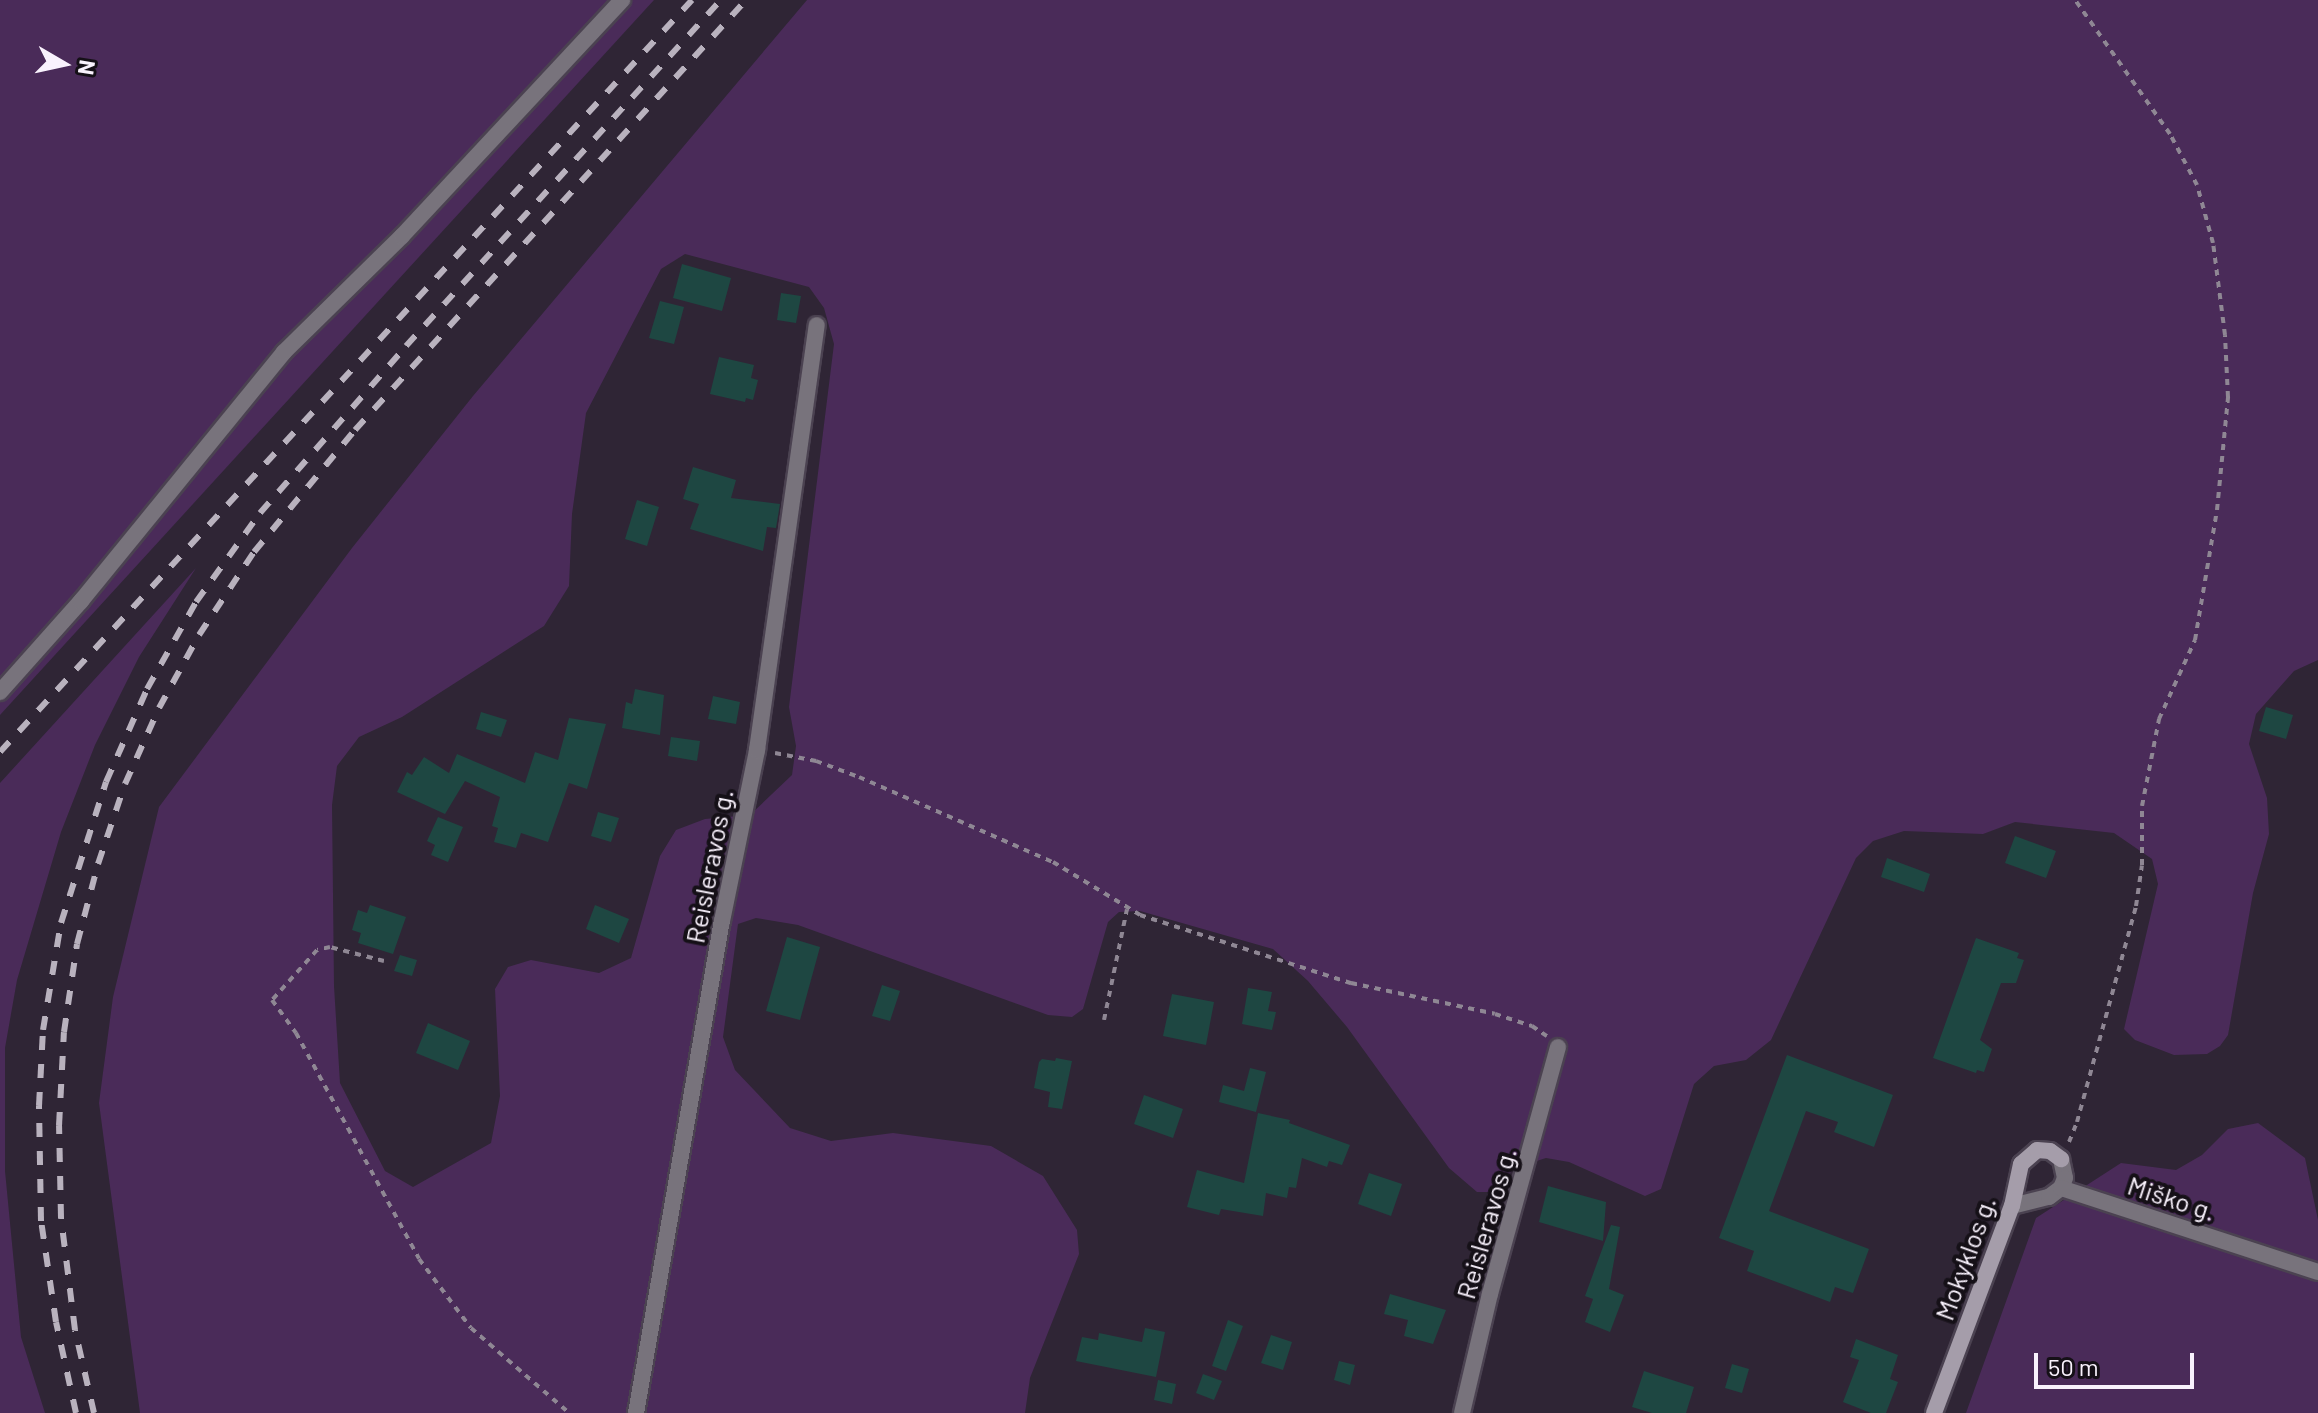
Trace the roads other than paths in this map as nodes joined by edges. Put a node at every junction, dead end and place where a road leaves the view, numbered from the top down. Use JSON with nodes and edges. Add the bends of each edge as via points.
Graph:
{"nodes":[{"id":1,"x":622,"y":0,"type":"edge"},
{"id":2,"x":817,"y":325,"type":"dead end"},
{"id":3,"x":0,"y":692,"type":"edge"},
{"id":4,"x":1558,"y":1047,"type":"road end"},
{"id":5,"x":2061,"y":1159,"type":"joint"},
{"id":6,"x":2061,"y":1188,"type":"junction"},
{"id":7,"x":2012,"y":1206,"type":"junction"},
{"id":8,"x":2318,"y":1272,"type":"edge"},
{"id":9,"x":636,"y":1413,"type":"edge"},
{"id":10,"x":1462,"y":1413,"type":"edge"},
{"id":11,"x":1934,"y":1413,"type":"edge"}],
"edges":[{"from":1,"to":3,"type":"street","via":[[402,236],[284,352]]},
{"from":2,"to":9,"type":"street","name":"Reisleravos g.","via":[[757,750]]},
{"from":4,"to":10,"type":"street","name":"Reisleravos g."},
{"from":5,"to":6,"type":"street"},
{"from":5,"to":7,"type":"main road","name":"Mokyklos g.","via":[[2050,1151],[2029,1155],[2021,1164]]},
{"from":6,"to":7,"type":"street","via":[[2049,1197]]},
{"from":6,"to":8,"type":"street","name":"Miško g."},
{"from":7,"to":11,"type":"main road","name":"Mokyklos g."}]}
